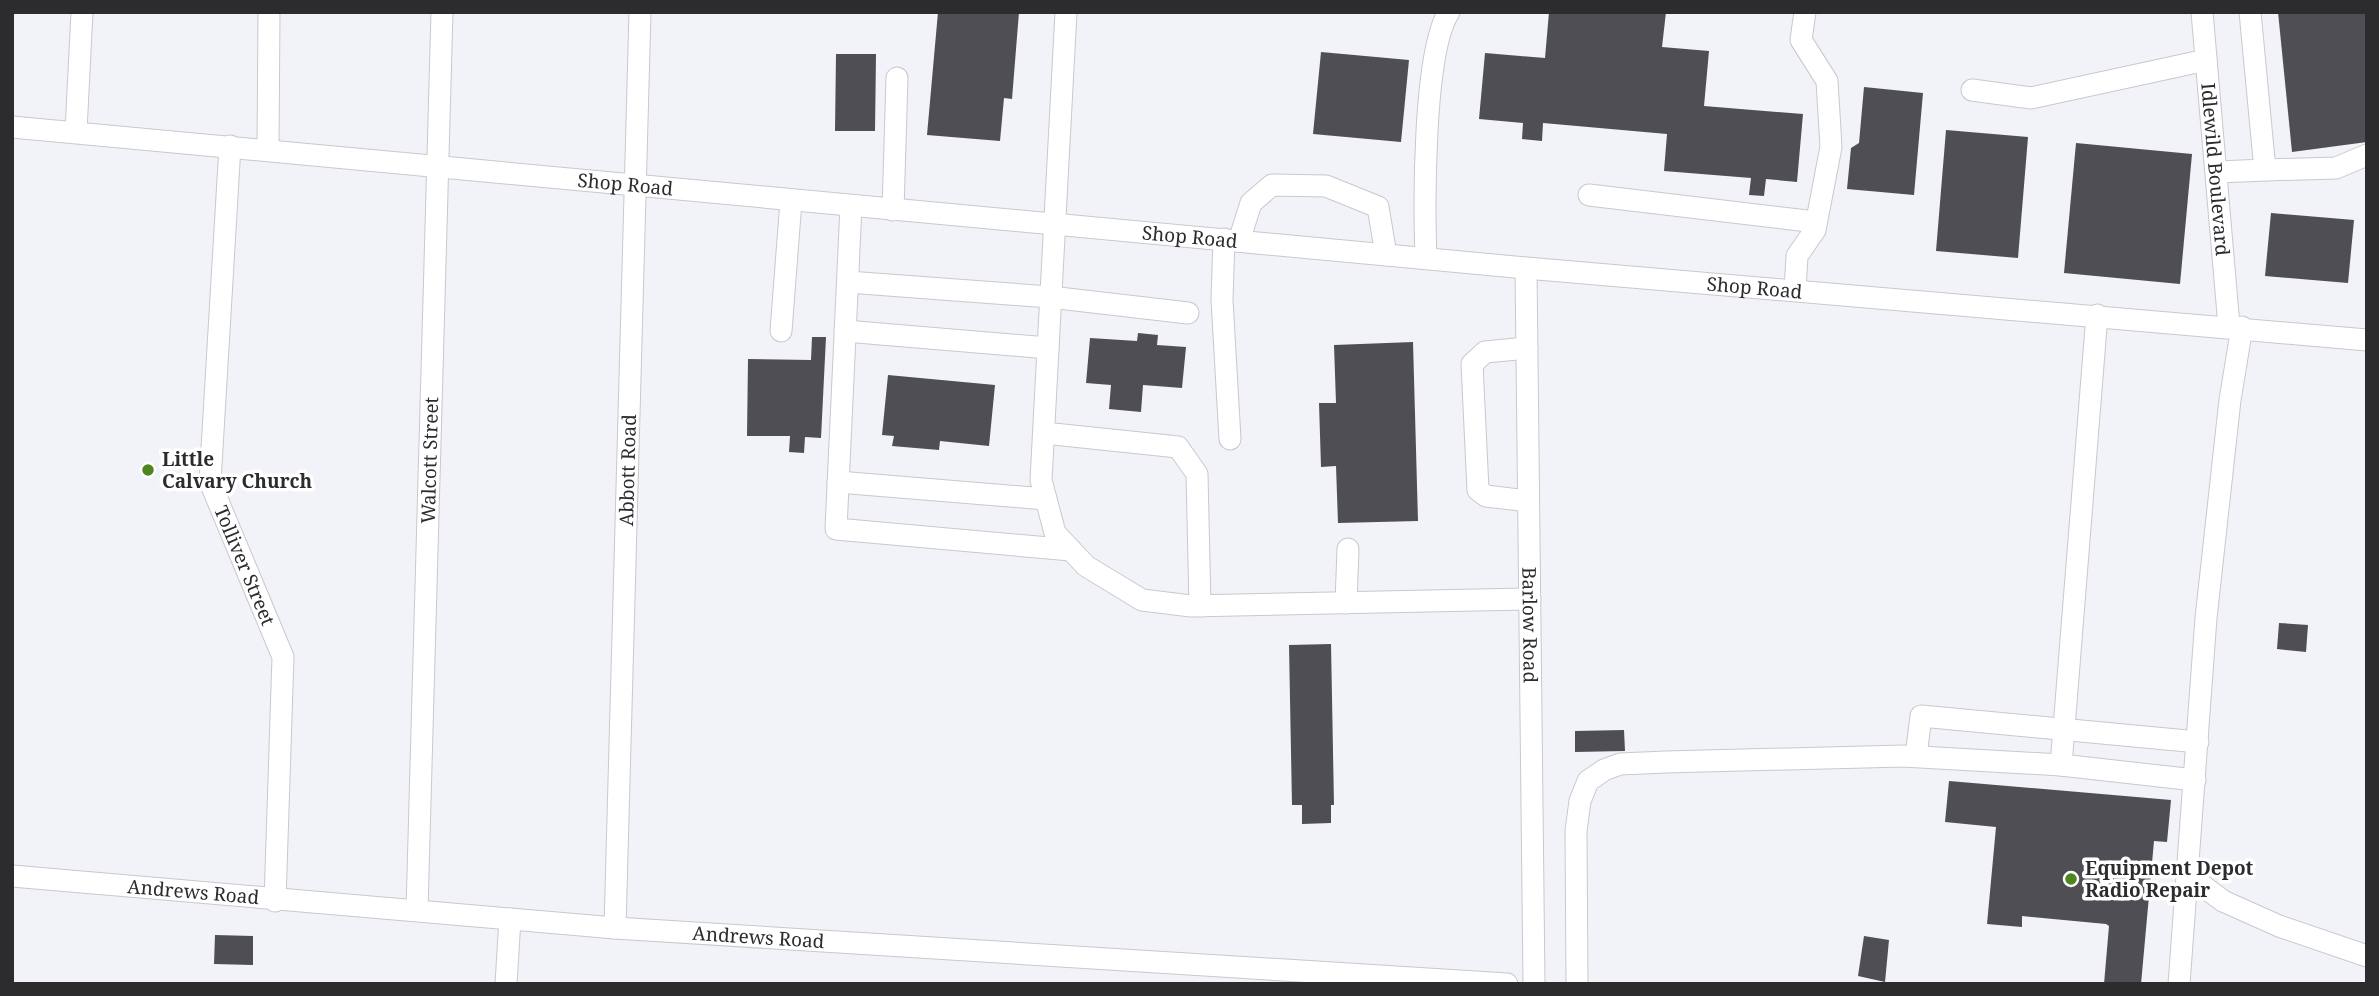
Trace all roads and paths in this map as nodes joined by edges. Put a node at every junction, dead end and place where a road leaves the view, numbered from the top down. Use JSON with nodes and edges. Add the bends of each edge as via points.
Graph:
{"nodes":[{"id":1,"x":82,"y":12,"type":"edge"},
{"id":2,"x":269,"y":12,"type":"edge"},
{"id":3,"x":442,"y":12,"type":"edge"},
{"id":4,"x":640,"y":12,"type":"edge"},
{"id":5,"x":1066,"y":12,"type":"edge"},
{"id":6,"x":1448,"y":12,"type":"edge"},
{"id":7,"x":1805,"y":12,"type":"edge"},
{"id":8,"x":2202,"y":12,"type":"edge"},
{"id":9,"x":2250,"y":12,"type":"edge"},
{"id":10,"x":2206,"y":60,"type":"junction"},
{"id":11,"x":897,"y":78,"type":"dead end"},
{"id":12,"x":1972,"y":90,"type":"dead end"},
{"id":13,"x":12,"y":127,"type":"edge"},
{"id":14,"x":76,"y":131,"type":"junction"},
{"id":15,"x":230,"y":146,"type":"junction"},
{"id":16,"x":268,"y":149,"type":"junction"},
{"id":17,"x":2367,"y":155,"type":"edge"},
{"id":18,"x":439,"y":165,"type":"junction"},
{"id":19,"x":2265,"y":170,"type":"junction"},
{"id":20,"x":2218,"y":172,"type":"junction"},
{"id":21,"x":635,"y":187,"type":"junction"},
{"id":22,"x":1589,"y":195,"type":"dead end"},
{"id":23,"x":791,"y":201,"type":"junction"},
{"id":24,"x":851,"y":206,"type":"junction"},
{"id":25,"x":893,"y":209,"type":"junction"},
{"id":26,"x":1816,"y":222,"type":"junction"},
{"id":27,"x":1054,"y":223,"type":"junction"},
{"id":28,"x":1232,"y":240,"type":"junction"},
{"id":29,"x":1386,"y":255,"type":"junction"},
{"id":30,"x":1426,"y":258,"type":"junction"},
{"id":31,"x":1526,"y":268,"type":"junction"},
{"id":32,"x":848,"y":282,"type":"junction"},
{"id":33,"x":1795,"y":290,"type":"junction"},
{"id":34,"x":1050,"y":297,"type":"junction"},
{"id":35,"x":1188,"y":313,"type":"dead end"},
{"id":36,"x":2097,"y":315,"type":"junction"},
{"id":37,"x":2235,"y":326,"type":"junction"},
{"id":38,"x":781,"y":331,"type":"dead end"},
{"id":39,"x":845,"y":331,"type":"junction"},
{"id":40,"x":2367,"y":340,"type":"edge"},
{"id":41,"x":1048,"y":348,"type":"junction"},
{"id":42,"x":1527,"y":348,"type":"junction"},
{"id":43,"x":1044,"y":433,"type":"junction"},
{"id":44,"x":1230,"y":439,"type":"dead end"},
{"id":45,"x":838,"y":482,"type":"junction"},
{"id":46,"x":1046,"y":499,"type":"junction"},
{"id":47,"x":1528,"y":500,"type":"junction"},
{"id":48,"x":1348,"y":549,"type":"dead end"},
{"id":49,"x":1071,"y":550,"type":"junction"},
{"id":50,"x":1530,"y":599,"type":"junction"},
{"id":51,"x":1346,"y":603,"type":"junction"},
{"id":52,"x":1199,"y":606,"type":"junction"},
{"id":53,"x":2064,"y":730,"type":"junction"},
{"id":54,"x":2198,"y":742,"type":"junction"},
{"id":55,"x":1916,"y":756,"type":"junction"},
{"id":56,"x":2061,"y":765,"type":"junction"},
{"id":57,"x":2194,"y":780,"type":"junction"},
{"id":58,"x":2187,"y":874,"type":"junction"},
{"id":59,"x":12,"y":876,"type":"edge"},
{"id":60,"x":275,"y":901,"type":"junction"},
{"id":61,"x":417,"y":910,"type":"junction"},
{"id":62,"x":510,"y":919,"type":"junction"},
{"id":63,"x":615,"y":928,"type":"junction"},
{"id":64,"x":2367,"y":956,"type":"edge"},
{"id":65,"x":506,"y":984,"type":"edge"},
{"id":66,"x":1507,"y":984,"type":"edge"},
{"id":67,"x":1534,"y":984,"type":"edge"},
{"id":68,"x":1577,"y":984,"type":"edge"},
{"id":69,"x":2179,"y":984,"type":"edge"}],
"edges":[{"from":1,"to":14,"type":"street"},
{"from":2,"to":16,"type":"street"},
{"from":3,"to":18,"type":"street","name":"Walcott Street"},
{"from":4,"to":21,"type":"street","name":"Abbott Road"},
{"from":5,"to":27,"type":"street"},
{"from":6,"to":30,"type":"street","via":[[1441,24],[1433,78],[1424,193]]},
{"from":7,"to":26,"type":"street","via":[[1801,40],[1827,81],[1831,147]]},
{"from":8,"to":10,"type":"street","name":"Idlewild Boulevard"},
{"from":9,"to":19,"type":"street"},
{"from":10,"to":12,"type":"street","via":[[2031,98]]},
{"from":10,"to":20,"type":"street","name":"Idlewild Boulevard"},
{"from":11,"to":25,"type":"street"},
{"from":13,"to":14,"type":"street","name":"Shop Road"},
{"from":14,"to":15,"type":"street","name":"Shop Road"},
{"from":15,"to":16,"type":"street","name":"Shop Road"},
{"from":15,"to":60,"type":"street","name":"Tolliver Street","via":[[210,482],[283,657]]},
{"from":16,"to":18,"type":"street","name":"Shop Road"},
{"from":17,"to":19,"type":"street","via":[[2336,168]]},
{"from":18,"to":21,"type":"street","name":"Shop Road"},
{"from":18,"to":61,"type":"street","name":"Walcott Street"},
{"from":19,"to":20,"type":"street"},
{"from":20,"to":37,"type":"street","name":"Idlewild Boulevard"},
{"from":21,"to":23,"type":"street","name":"Shop Road"},
{"from":21,"to":63,"type":"street","name":"Abbott Road"},
{"from":22,"to":26,"type":"street"},
{"from":23,"to":24,"type":"street","name":"Shop Road"},
{"from":23,"to":38,"type":"street"},
{"from":24,"to":25,"type":"street","name":"Shop Road"},
{"from":24,"to":32,"type":"street"},
{"from":25,"to":27,"type":"street","name":"Shop Road"},
{"from":26,"to":33,"type":"street","via":[[1797,256]]},
{"from":27,"to":28,"type":"street","name":"Shop Road"},
{"from":27,"to":34,"type":"street"},
{"from":28,"to":29,"type":"street","name":"Shop Road"},
{"from":28,"to":29,"type":"street","via":[[1251,203],[1272,185],[1326,186],[1378,207]]},
{"from":28,"to":44,"type":"street","via":[[1222,300]]},
{"from":29,"to":30,"type":"street","name":"Shop Road"},
{"from":30,"to":31,"type":"street","name":"Shop Road"},
{"from":31,"to":33,"type":"street","name":"Shop Road"},
{"from":31,"to":42,"type":"street","name":"Barlow Road"},
{"from":32,"to":34,"type":"street"},
{"from":32,"to":39,"type":"street"},
{"from":33,"to":36,"type":"street","name":"Shop Road"},
{"from":34,"to":35,"type":"street"},
{"from":34,"to":41,"type":"street"},
{"from":36,"to":37,"type":"street","name":"Shop Road"},
{"from":36,"to":53,"type":"street"},
{"from":37,"to":40,"type":"street","name":"Shop Road"},
{"from":37,"to":54,"type":"street","name":"Idlewild Boulevard"},
{"from":39,"to":41,"type":"street"},
{"from":39,"to":45,"type":"street"},
{"from":41,"to":43,"type":"street"},
{"from":42,"to":47,"type":"street","name":"Barlow Road"},
{"from":42,"to":47,"type":"street","via":[[1485,352],[1472,364],[1478,490],[1486,496]]},
{"from":43,"to":46,"type":"street","via":[[1041,480]]},
{"from":43,"to":52,"type":"street","via":[[1178,447],[1197,474]]},
{"from":45,"to":46,"type":"street"},
{"from":45,"to":49,"type":"street","via":[[836,529]]},
{"from":46,"to":49,"type":"street","via":[[1055,533]]},
{"from":47,"to":50,"type":"street","name":"Barlow Road"},
{"from":48,"to":51,"type":"street"},
{"from":49,"to":52,"type":"street","via":[[1086,566],[1142,600]]},
{"from":50,"to":51,"type":"street"},
{"from":50,"to":67,"type":"street","name":"Barlow Road"},
{"from":51,"to":52,"type":"street"},
{"from":53,"to":54,"type":"street"},
{"from":53,"to":55,"type":"street","via":[[1921,716]]},
{"from":53,"to":56,"type":"street"},
{"from":54,"to":57,"type":"street","name":"Idlewild Boulevard"},
{"from":55,"to":56,"type":"street"},
{"from":55,"to":68,"type":"street","via":[[1620,764],[1596,775],[1588,781],[1580,801],[1576,831]]},
{"from":56,"to":57,"type":"street"},
{"from":57,"to":58,"type":"street","name":"Idlewild Boulevard"},
{"from":58,"to":64,"type":"street","via":[[2223,901]]},
{"from":58,"to":69,"type":"street","name":"Idlewild Boulevard"},
{"from":59,"to":60,"type":"street","name":"Andrews Road"},
{"from":60,"to":61,"type":"street","name":"Andrews Road"},
{"from":61,"to":62,"type":"street","name":"Andrews Road"},
{"from":62,"to":63,"type":"street","name":"Andrews Road"},
{"from":62,"to":65,"type":"street"},
{"from":63,"to":66,"type":"street","name":"Andrews Road"}]}
